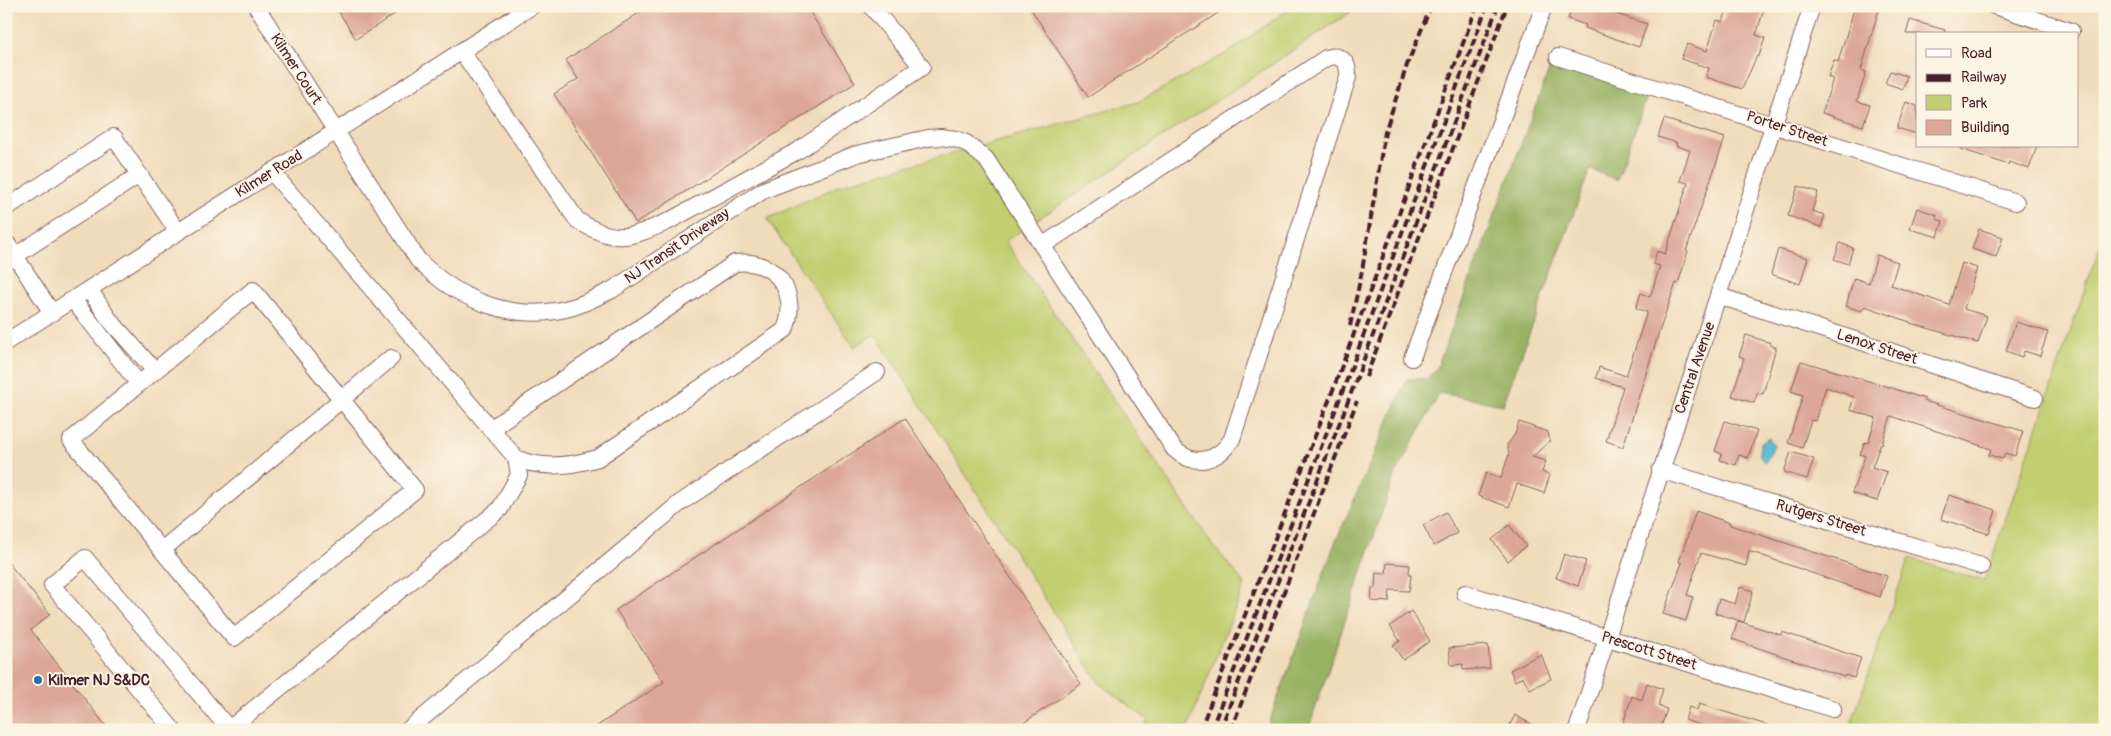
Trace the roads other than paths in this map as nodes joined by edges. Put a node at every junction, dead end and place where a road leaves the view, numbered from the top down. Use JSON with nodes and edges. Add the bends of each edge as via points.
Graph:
{"nodes":[{"id":1,"x":256,"y":6,"type":"edge"},
{"id":2,"x":532,"y":6,"type":"edge"},
{"id":3,"x":871,"y":6,"type":"edge"},
{"id":4,"x":1544,"y":6,"type":"edge"},
{"id":5,"x":1812,"y":6,"type":"edge"},
{"id":6,"x":1994,"y":6,"type":"edge"},
{"id":7,"x":2071,"y":31,"type":"dead end"},
{"id":8,"x":462,"y":52,"type":"junction"},
{"id":9,"x":1558,"y":57,"type":"dead end"},
{"id":10,"x":1773,"y":125,"type":"junction"},
{"id":11,"x":337,"y":132,"type":"junction"},
{"id":12,"x":272,"y":172,"type":"junction"},
{"id":13,"x":140,"y":175,"type":"junction"},
{"id":14,"x":2016,"y":202,"type":"dead end"},
{"id":15,"x":6,"y":208,"type":"edge"},
{"id":16,"x":178,"y":232,"type":"junction"},
{"id":17,"x":6,"y":242,"type":"edge"},
{"id":18,"x":1042,"y":246,"type":"junction"},
{"id":19,"x":15,"y":256,"type":"junction"},
{"id":20,"x":89,"y":290,"type":"junction"},
{"id":21,"x":1719,"y":296,"type":"junction"},
{"id":22,"x":73,"y":300,"type":"junction"},
{"id":23,"x":52,"y":313,"type":"junction"},
{"id":24,"x":6,"y":342,"type":"edge"},
{"id":25,"x":391,"y":358,"type":"dead end"},
{"id":26,"x":1412,"y":358,"type":"dead end"},
{"id":27,"x":155,"y":371,"type":"junction"},
{"id":28,"x":878,"y":372,"type":"dead end"},
{"id":29,"x":139,"y":384,"type":"junction"},
{"id":30,"x":2035,"y":398,"type":"dead end"},
{"id":31,"x":342,"y":400,"type":"junction"},
{"id":32,"x":490,"y":429,"type":"junction"},
{"id":33,"x":516,"y":458,"type":"junction"},
{"id":34,"x":1660,"y":470,"type":"junction"},
{"id":35,"x":162,"y":550,"type":"junction"},
{"id":36,"x":1981,"y":566,"type":"dead end"},
{"id":37,"x":1465,"y":593,"type":"dead end"},
{"id":38,"x":1607,"y":638,"type":"junction"},
{"id":39,"x":1833,"y":709,"type":"dead end"},
{"id":40,"x":228,"y":729,"type":"edge"},
{"id":41,"x":173,"y":730,"type":"edge"},
{"id":42,"x":408,"y":730,"type":"edge"},
{"id":43,"x":1577,"y":730,"type":"edge"}],
"edges":[{"from":1,"to":11,"type":"street","name":"Kilmer Court"},
{"from":2,"to":8,"type":"street","name":"Kilmer Road"},
{"from":3,"to":8,"type":"street","via":[[922,67],[799,150],[669,221],[621,238],[604,235],[577,220]]},
{"from":4,"to":26,"type":"street"},
{"from":5,"to":10,"type":"street","name":"Central Avenue"},
{"from":6,"to":7,"type":"street"},
{"from":8,"to":11,"type":"street","name":"Kilmer Road"},
{"from":9,"to":10,"type":"street","name":"Porter Street"},
{"from":10,"to":14,"type":"street","name":"Porter Street"},
{"from":10,"to":21,"type":"street","name":"Central Avenue"},
{"from":11,"to":12,"type":"street","name":"Kilmer Road"},
{"from":11,"to":18,"type":"street","name":"NJ Transit Driveway","via":[[418,260],[462,295],[502,310],[546,312],[590,300],[612,290],[764,190],[857,154],[928,138],[956,139],[977,150]]},
{"from":12,"to":16,"type":"street","name":"Kilmer Road"},
{"from":12,"to":32,"type":"street"},
{"from":13,"to":15,"type":"street","via":[[114,137]]},
{"from":13,"to":16,"type":"street"},
{"from":13,"to":19,"type":"street"},
{"from":16,"to":20,"type":"street","name":"Kilmer Road"},
{"from":17,"to":19,"type":"street"},
{"from":18,"to":18,"type":"street","name":"NJ Transit Driveway","via":[[1174,449],[1183,457],[1205,460],[1216,457],[1232,439],[1348,77],[1346,62],[1338,57],[1326,58]]},
{"from":19,"to":23,"type":"street"},
{"from":20,"to":22,"type":"street","name":"Kilmer Road"},
{"from":20,"to":27,"type":"street"},
{"from":21,"to":30,"type":"street","name":"Lenox Street"},
{"from":21,"to":34,"type":"street","name":"Central Avenue"},
{"from":22,"to":23,"type":"street","name":"Kilmer Road"},
{"from":22,"to":29,"type":"street"},
{"from":23,"to":24,"type":"street","name":"Kilmer Road"},
{"from":25,"to":31,"type":"street"},
{"from":27,"to":29,"type":"street"},
{"from":27,"to":31,"type":"street","via":[[253,290]]},
{"from":28,"to":42,"type":"street","via":[[680,503]]},
{"from":29,"to":35,"type":"street","via":[[71,440]]},
{"from":31,"to":35,"type":"street"},
{"from":31,"to":35,"type":"street","via":[[415,490],[408,496],[234,638]]},
{"from":32,"to":33,"type":"street"},
{"from":32,"to":33,"type":"street","via":[[735,263],[765,266],[787,290],[791,317],[785,330],[598,458],[547,466],[530,465]]},
{"from":33,"to":40,"type":"street","via":[[519,475],[500,509]]},
{"from":34,"to":36,"type":"street","name":"Rutgers Street"},
{"from":34,"to":38,"type":"street","name":"Central Avenue"},
{"from":37,"to":38,"type":"street","name":"Prescott Street"},
{"from":38,"to":39,"type":"street","name":"Prescott Street"},
{"from":38,"to":43,"type":"street","name":"Central Avenue"},
{"from":40,"to":41,"type":"street","via":[[85,558],[52,585]]}]}
